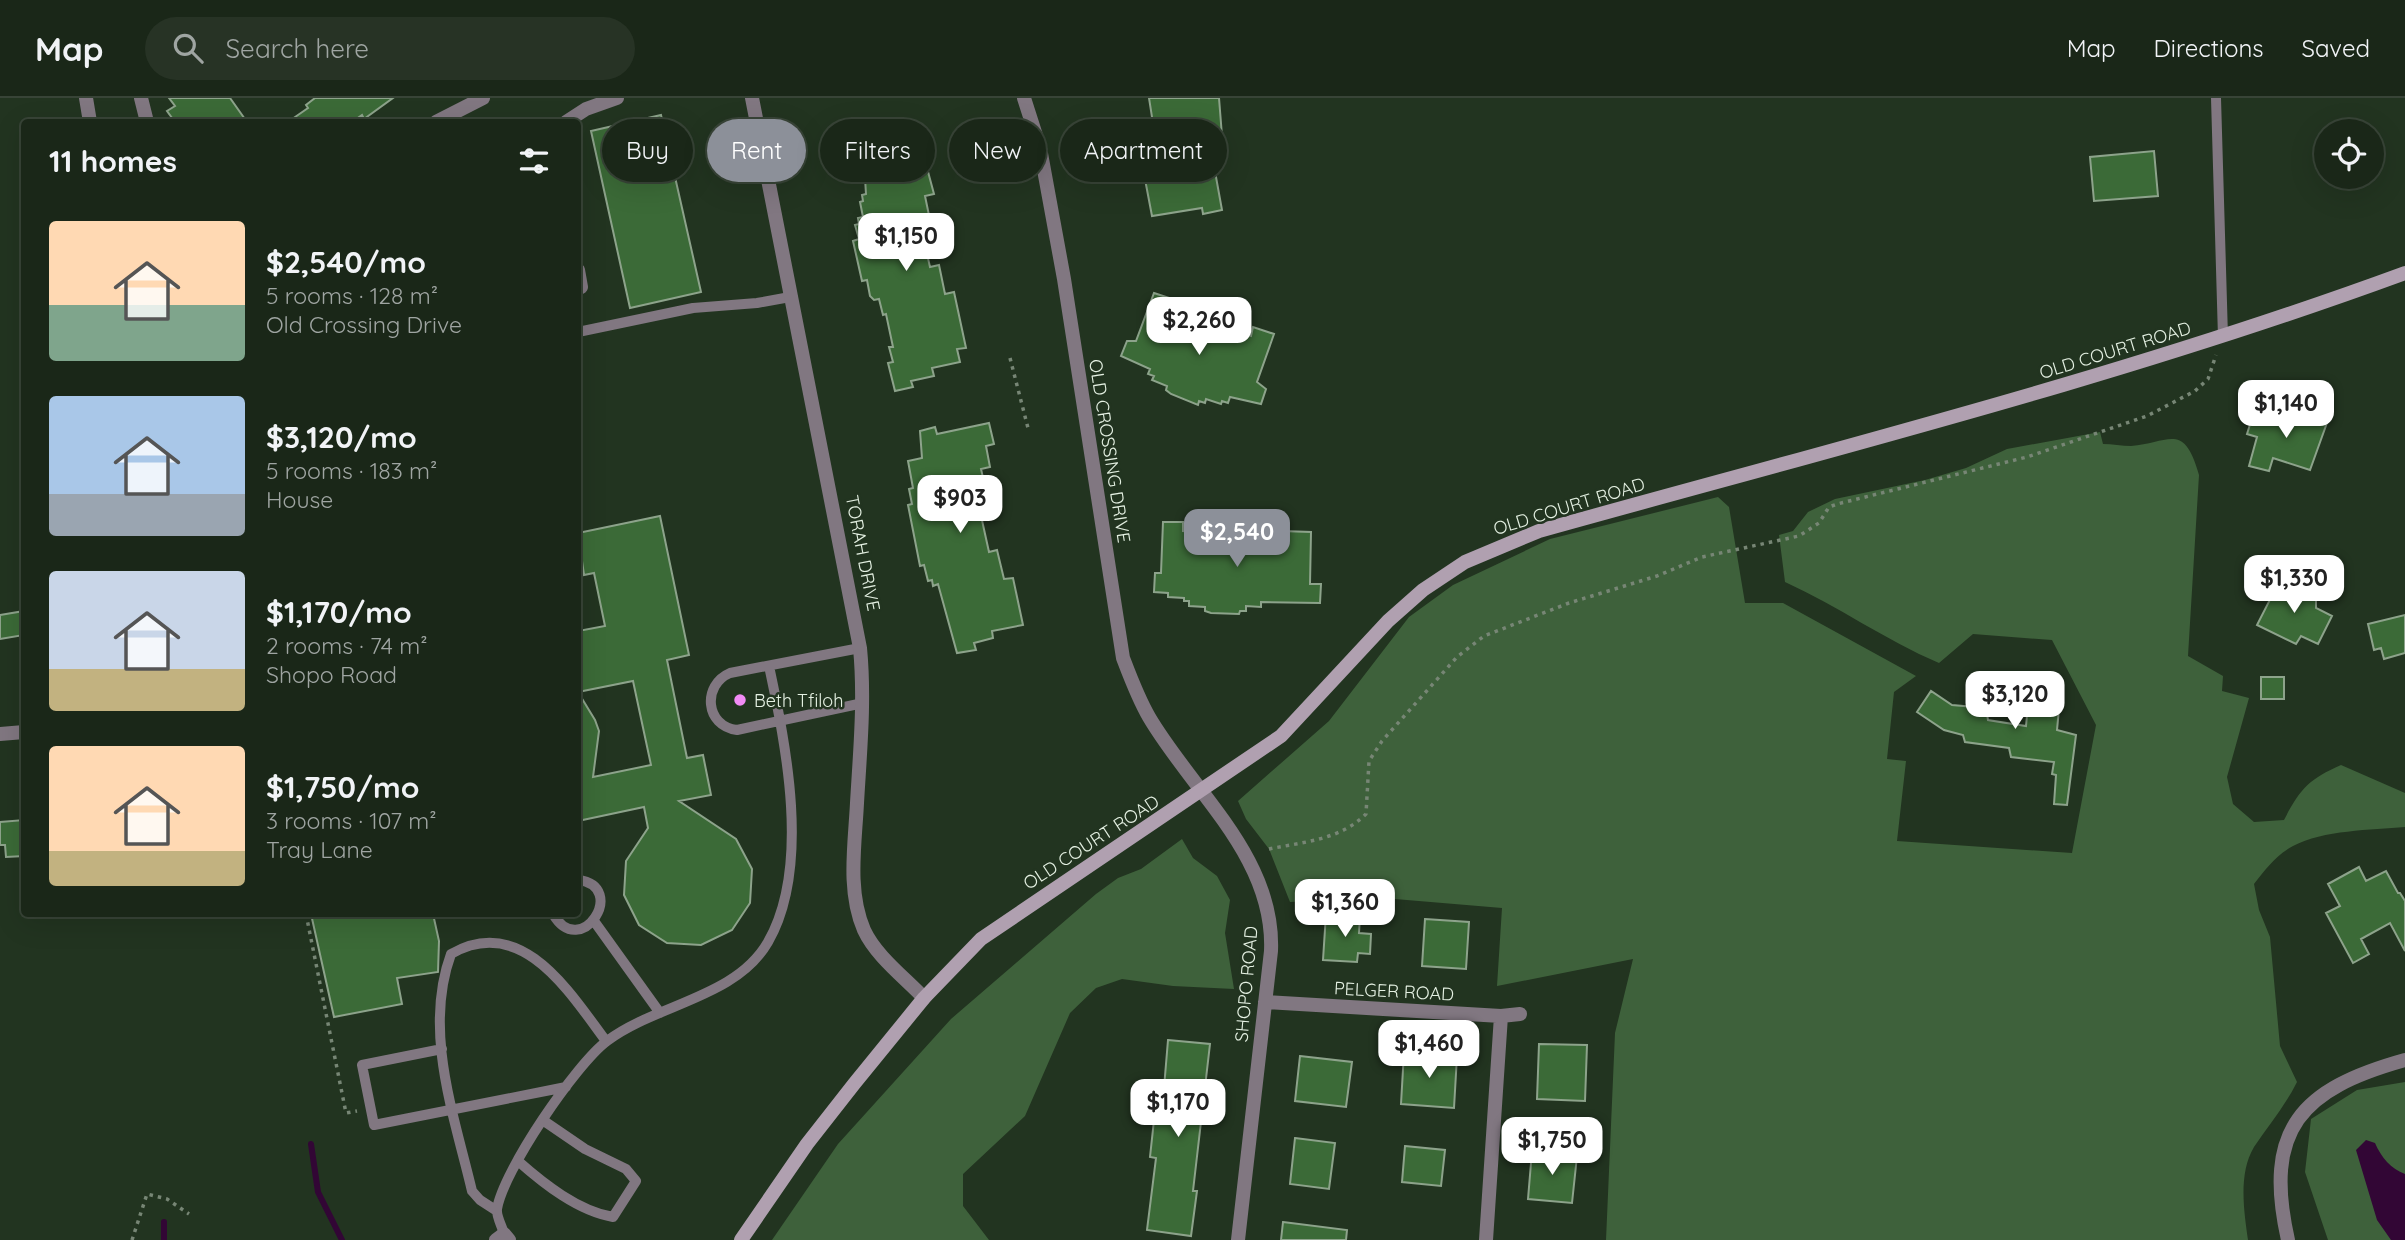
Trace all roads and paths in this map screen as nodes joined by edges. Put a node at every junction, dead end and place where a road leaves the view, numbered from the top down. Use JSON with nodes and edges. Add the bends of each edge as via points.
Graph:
{"nodes":[{"id":1,"x":86,"y":98,"type":"edge"},
{"id":2,"x":141,"y":98,"type":"edge"},
{"id":3,"x":483,"y":98,"type":"edge"},
{"id":4,"x":617,"y":98,"type":"edge"},
{"id":5,"x":752,"y":98,"type":"edge"},
{"id":6,"x":1024,"y":98,"type":"edge"},
{"id":7,"x":2216,"y":98,"type":"edge"},
{"id":8,"x":90,"y":119,"type":"edge"},
{"id":9,"x":145,"y":119,"type":"edge"},
{"id":10,"x":442,"y":119,"type":"edge"},
{"id":11,"x":571,"y":119,"type":"edge"},
{"id":12,"x":2405,"y":273,"type":"edge"},
{"id":13,"x":790,"y":297,"type":"junction"},
{"id":14,"x":581,"y":331,"type":"edge"},
{"id":15,"x":2223,"y":337,"type":"junction"},
{"id":16,"x":1010,"y":358,"type":"dead end"},
{"id":17,"x":2214,"y":364,"type":"dead end"},
{"id":18,"x":1028,"y":428,"type":"dead end"},
{"id":19,"x":860,"y":648,"type":"junction"},
{"id":20,"x":769,"y":666,"type":"junction"},
{"id":21,"x":863,"y":703,"type":"junction"},
{"id":22,"x":781,"y":720,"type":"junction"},
{"id":23,"x":21,"y":732,"type":"edge"},
{"id":24,"x":0,"y":734,"type":"edge"},
{"id":25,"x":1202,"y":791,"type":"junction"},
{"id":26,"x":1269,"y":849,"type":"dead end"},
{"id":27,"x":581,"y":881,"type":"edge"},
{"id":28,"x":307,"y":917,"type":"edge"},
{"id":29,"x":555,"y":917,"type":"edge"},
{"id":30,"x":594,"y":921,"type":"junction"},
{"id":31,"x":924,"y":998,"type":"junction"},
{"id":32,"x":1265,"y":1002,"type":"junction"},
{"id":33,"x":660,"y":1013,"type":"junction"},
{"id":34,"x":1520,"y":1014,"type":"dead end"},
{"id":35,"x":1501,"y":1016,"type":"junction"},
{"id":36,"x":607,"y":1041,"type":"junction"},
{"id":37,"x":442,"y":1049,"type":"junction"},
{"id":38,"x":2405,"y":1060,"type":"edge"},
{"id":39,"x":566,"y":1087,"type":"junction"},
{"id":40,"x":371,"y":1109,"type":"junction"},
{"id":41,"x":453,"y":1110,"type":"junction"},
{"id":42,"x":544,"y":1121,"type":"junction"},
{"id":43,"x":518,"y":1161,"type":"junction"},
{"id":44,"x":496,"y":1211,"type":"junction"},
{"id":45,"x":189,"y":1214,"type":"dead end"},
{"id":46,"x":503,"y":1238,"type":"edge"},
{"id":47,"x":132,"y":1240,"type":"edge"},
{"id":48,"x":741,"y":1240,"type":"edge"},
{"id":49,"x":1238,"y":1240,"type":"edge"},
{"id":50,"x":1486,"y":1240,"type":"edge"},
{"id":51,"x":2288,"y":1240,"type":"edge"}],
"edges":[{"from":1,"to":8,"type":"street"},
{"from":2,"to":9,"type":"street"},
{"from":3,"to":10,"type":"street"},
{"from":4,"to":11,"type":"street"},
{"from":5,"to":13,"type":"street","name":"TORAH DRIVE"},
{"from":6,"to":25,"type":"street","name":"OLD CROSSING DRIVE","via":[[1040,148],[1062,266],[1123,658],[1150,719]]},
{"from":7,"to":15,"type":"lane"},
{"from":12,"to":15,"type":"main road","name":"OLD COURT ROAD"},
{"from":13,"to":14,"type":"lane","via":[[693,308]]},
{"from":13,"to":19,"type":"street","name":"TORAH DRIVE"},
{"from":15,"to":25,"type":"main road","name":"OLD COURT ROAD","via":[[1551,528],[1465,562],[1388,621],[1281,736]]},
{"from":16,"to":18,"type":"path"},
{"from":17,"to":26,"type":"path","via":[[2208,379],[2195,391],[2147,416],[2027,457],[1837,504],[1800,536],[1702,557],[1484,636],[1457,657],[1376,751],[1367,769],[1366,814],[1358,823],[1341,833]]},
{"from":19,"to":20,"type":"lane"},
{"from":19,"to":21,"type":"street","name":"TORAH DRIVE"},
{"from":20,"to":22,"type":"lane"},
{"from":20,"to":22,"type":"lane","via":[[720,678],[712,689],[712,715],[726,728],[737,730]]},
{"from":21,"to":22,"type":"lane"},
{"from":21,"to":31,"type":"street","name":"TORAH DRIVE","via":[[854,862],[857,912],[882,956]]},
{"from":22,"to":33,"type":"lane","via":[[791,828],[788,876],[776,926],[767,945],[729,983]]},
{"from":23,"to":24,"type":"street"},
{"from":25,"to":31,"type":"main road","name":"OLD COURT ROAD","via":[[995,928]]},
{"from":25,"to":32,"type":"street","name":"SHOPO ROAD","via":[[1249,861],[1269,907],[1271,951]]},
{"from":27,"to":30,"type":"lane","via":[[591,884],[600,898]]},
{"from":28,"to":40,"type":"path","via":[[346,1113]]},
{"from":29,"to":30,"type":"lane","via":[[572,929]]},
{"from":30,"to":33,"type":"lane"},
{"from":31,"to":48,"type":"main road","name":"OLD COURT ROAD","via":[[807,1144]]},
{"from":32,"to":35,"type":"street","name":"PELGER ROAD"},
{"from":32,"to":49,"type":"street","name":"SHOPO ROAD"},
{"from":33,"to":36,"type":"lane"},
{"from":34,"to":35,"type":"street","name":"PELGER ROAD"},
{"from":35,"to":50,"type":"street"},
{"from":36,"to":37,"type":"lane","via":[[552,970],[516,947],[484,943],[451,954],[438,1013]]},
{"from":36,"to":39,"type":"lane"},
{"from":37,"to":40,"type":"lane","via":[[362,1065]]},
{"from":37,"to":41,"type":"lane"},
{"from":38,"to":51,"type":"street","via":[[2337,1083],[2312,1101],[2296,1123],[2280,1167],[2280,1200]]},
{"from":39,"to":41,"type":"lane"},
{"from":39,"to":42,"type":"lane"},
{"from":40,"to":41,"type":"lane","via":[[374,1125]]},
{"from":41,"to":44,"type":"lane","via":[[472,1191]]},
{"from":42,"to":43,"type":"lane"},
{"from":42,"to":43,"type":"lane","via":[[626,1169],[636,1181],[626,1198],[613,1217],[595,1214]]},
{"from":43,"to":44,"type":"lane"},
{"from":44,"to":46,"type":"lane"},
{"from":45,"to":47,"type":"path","via":[[167,1199],[147,1194]]}]}
